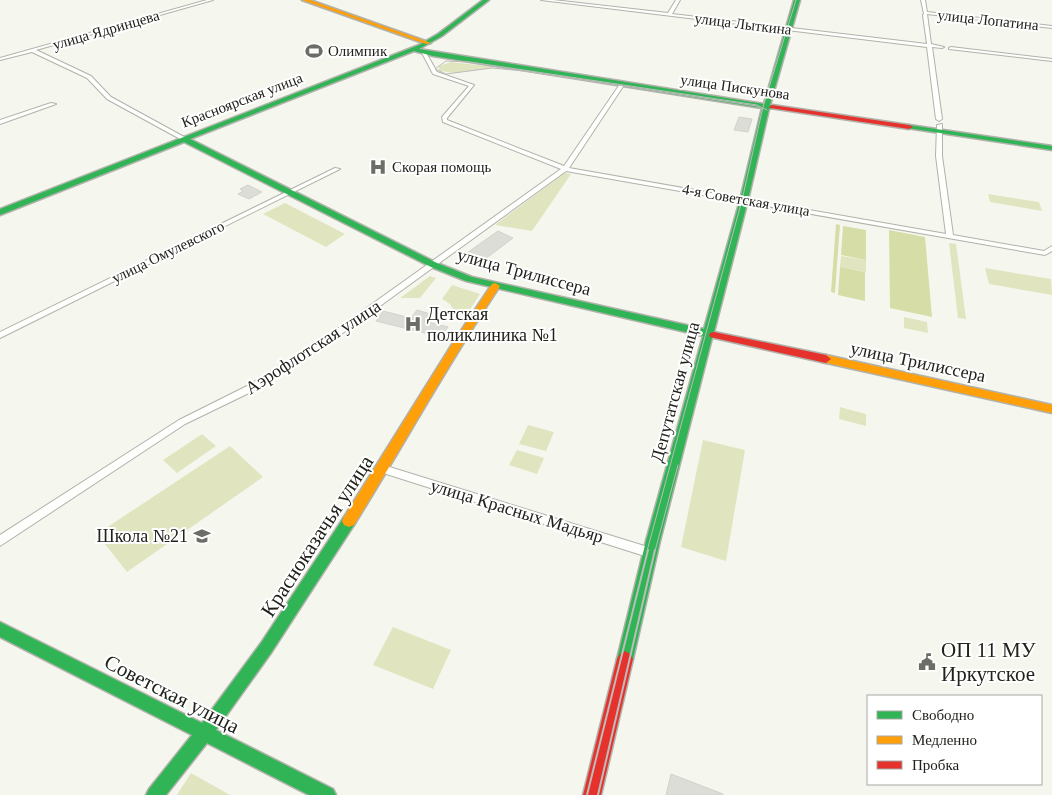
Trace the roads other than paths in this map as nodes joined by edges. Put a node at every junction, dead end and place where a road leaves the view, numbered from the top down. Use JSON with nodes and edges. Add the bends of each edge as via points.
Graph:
{"nodes":[{"id":1,"x":211,"y":0,"type":"edge"},
{"id":2,"x":305,"y":0,"type":"edge"},
{"id":3,"x":486,"y":0,"type":"edge"},
{"id":4,"x":544,"y":0,"type":"edge"},
{"id":5,"x":678,"y":0,"type":"edge"},
{"id":6,"x":797,"y":0,"type":"edge"},
{"id":7,"x":923,"y":0,"type":"edge"},
{"id":8,"x":925,"y":14,"type":"junction"},
{"id":9,"x":668,"y":15,"type":"junction"},
{"id":10,"x":1052,"y":27,"type":"edge"},
{"id":11,"x":789,"y":29,"type":"junction"},
{"id":12,"x":930,"y":46,"type":"junction"},
{"id":13,"x":942,"y":47,"type":"dead end"},
{"id":14,"x":422,"y":48,"type":"junction"},
{"id":15,"x":951,"y":48,"type":"dead end"},
{"id":16,"x":32,"y":50,"type":"junction"},
{"id":17,"x":0,"y":59,"type":"edge"},
{"id":18,"x":1052,"y":60,"type":"edge"},
{"id":19,"x":622,"y":85,"type":"junction"},
{"id":20,"x":53,"y":104,"type":"dead end"},
{"id":21,"x":766,"y":106,"type":"junction"},
{"id":22,"x":0,"y":122,"type":"edge"},
{"id":23,"x":939,"y":125,"type":"junction"},
{"id":24,"x":184,"y":139,"type":"junction"},
{"id":25,"x":1052,"y":148,"type":"edge"},
{"id":26,"x":337,"y":169,"type":"dead end"},
{"id":27,"x":565,"y":169,"type":"junction"},
{"id":28,"x":288,"y":193,"type":"junction"},
{"id":29,"x":744,"y":200,"type":"junction"},
{"id":30,"x":0,"y":212,"type":"edge"},
{"id":31,"x":950,"y":235,"type":"junction"},
{"id":32,"x":1052,"y":248,"type":"edge"},
{"id":33,"x":434,"y":265,"type":"junction"},
{"id":34,"x":495,"y":286,"type":"junction"},
{"id":35,"x":710,"y":334,"type":"junction"},
{"id":36,"x":0,"y":335,"type":"edge"},
{"id":37,"x":1052,"y":409,"type":"edge"},
{"id":38,"x":382,"y":470,"type":"junction"},
{"id":39,"x":0,"y":541,"type":"edge"},
{"id":40,"x":650,"y":554,"type":"junction"},
{"id":41,"x":0,"y":629,"type":"edge"},
{"id":42,"x":205,"y":732,"type":"junction"},
{"id":43,"x":155,"y":795,"type":"edge"},
{"id":44,"x":327,"y":795,"type":"edge"},
{"id":45,"x":592,"y":795,"type":"edge"}],
"edges":[{"from":1,"to":16,"type":"street","name":"улица Ядринцева"},
{"from":2,"to":14,"type":"street","name":"улица Пискунова"},
{"from":3,"to":14,"type":"street","name":"Красноярская улица"},
{"from":4,"to":9,"type":"street","name":"улица Лыткина"},
{"from":5,"to":9,"type":"street"},
{"from":6,"to":11,"type":"street","name":"Депутатская улица"},
{"from":7,"to":8,"type":"street"},
{"from":8,"to":10,"type":"street","name":"улица Лопатина"},
{"from":8,"to":12,"type":"street"},
{"from":9,"to":11,"type":"street","name":"улица Лыткина"},
{"from":11,"to":12,"type":"street","name":"улица Лыткина"},
{"from":11,"to":21,"type":"street","name":"Депутатская улица"},
{"from":12,"to":13,"type":"street","name":"улица Лыткина"},
{"from":12,"to":23,"type":"street"},
{"from":14,"to":19,"type":"street","name":"улица Пискунова"},
{"from":14,"to":24,"type":"street","name":"Красноярская улица"},
{"from":14,"to":27,"type":"street","name":"4-я Советская улица","via":[[434,73],[472,85],[444,118],[445,121]]},
{"from":15,"to":18,"type":"street"},
{"from":16,"to":17,"type":"street","name":"улица Ядринцева"},
{"from":16,"to":24,"type":"street","name":"улица Трилиссера","via":[[89,77],[109,98]]},
{"from":19,"to":21,"type":"street","name":"улица Пискунова"},
{"from":19,"to":27,"type":"street"},
{"from":20,"to":22,"type":"street"},
{"from":21,"to":23,"type":"street","name":"улица Пискунова"},
{"from":21,"to":29,"type":"street","name":"Депутатская улица"},
{"from":23,"to":25,"type":"street","name":"улица Пискунова"},
{"from":23,"to":31,"type":"street","via":[[939,156]]},
{"from":24,"to":28,"type":"street","name":"улица Трилиссера"},
{"from":24,"to":30,"type":"street","name":"Красноярская улица"},
{"from":26,"to":28,"type":"street","name":"улица Омулевского"},
{"from":27,"to":29,"type":"street","name":"4-я Советская улица"},
{"from":27,"to":33,"type":"street","name":"Аэрофлотская улица"},
{"from":28,"to":33,"type":"street","name":"улица Трилиссера"},
{"from":28,"to":36,"type":"street","name":"улица Омулевского"},
{"from":29,"to":31,"type":"street","name":"4-я Советская улица"},
{"from":29,"to":35,"type":"street","name":"Депутатская улица"},
{"from":31,"to":32,"type":"street","name":"4-я Советская улица","via":[[1045,252]]},
{"from":33,"to":34,"type":"street","name":"улица Трилиссера"},
{"from":33,"to":39,"type":"street","name":"Аэрофлотская улица","via":[[289,367],[212,410],[182,422]]},
{"from":34,"to":35,"type":"street","name":"улица Трилиссера"},
{"from":34,"to":38,"type":"street","name":"Красноказачья улица"},
{"from":35,"to":37,"type":"street","name":"улица Трилиссера"},
{"from":35,"to":40,"type":"street","name":"Депутатская улица"},
{"from":38,"to":40,"type":"street","name":"улица Красных Мадьяр"},
{"from":38,"to":42,"type":"street","name":"Красноказачья улица","via":[[266,648]]},
{"from":40,"to":45,"type":"street","name":"Депутатская улица"},
{"from":41,"to":42,"type":"street","name":"Советская улица"},
{"from":42,"to":43,"type":"street","name":"Красноказачья улица"},
{"from":42,"to":44,"type":"street","name":"Советская улица"}]}
